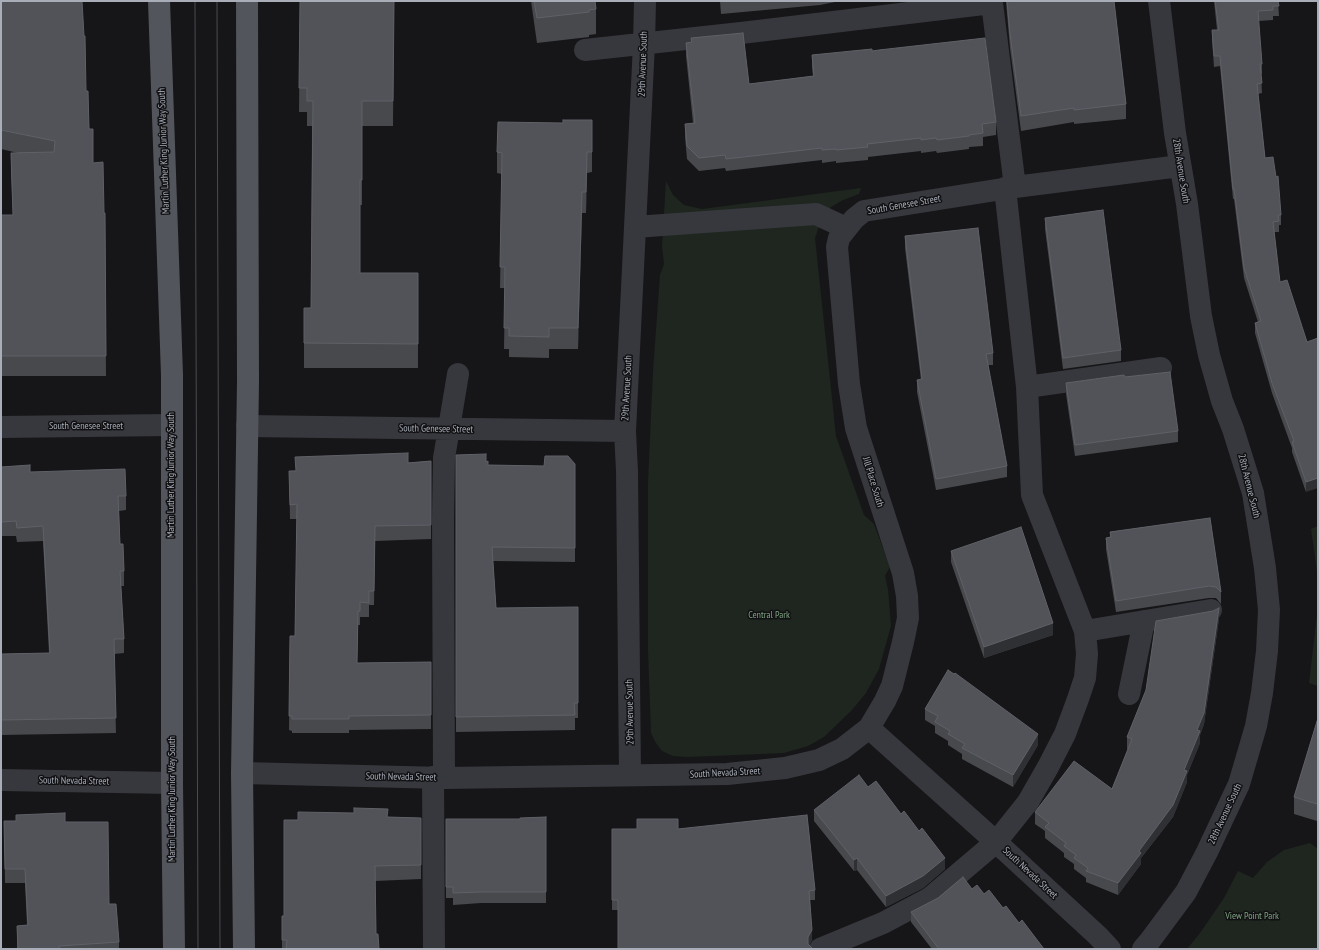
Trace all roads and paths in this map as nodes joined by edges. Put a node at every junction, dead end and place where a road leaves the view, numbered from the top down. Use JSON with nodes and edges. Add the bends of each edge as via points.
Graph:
{"nodes":[{"id":1,"x":159,"y":1,"type":"edge"},
{"id":2,"x":247,"y":1,"type":"edge"},
{"id":3,"x":645,"y":1,"type":"edge"},
{"id":4,"x":1159,"y":1,"type":"edge"},
{"id":5,"x":644,"y":44,"type":"junction"},
{"id":6,"x":585,"y":50,"type":"dead end"},
{"id":7,"x":1180,"y":166,"type":"junction"},
{"id":8,"x":1010,"y":187,"type":"junction"},
{"id":9,"x":635,"y":227,"type":"junction"},
{"id":10,"x":846,"y":228,"type":"junction"},
{"id":11,"x":1161,"y":368,"type":"dead end"},
{"id":12,"x":458,"y":374,"type":"dead end"},
{"id":13,"x":1027,"y":387,"type":"junction"},
{"id":14,"x":171,"y":425,"type":"junction"},
{"id":15,"x":247,"y":426,"type":"junction"},
{"id":16,"x":1,"y":427,"type":"edge"},
{"id":17,"x":449,"y":428,"type":"junction"},
{"id":18,"x":625,"y":431,"type":"junction"},
{"id":19,"x":1211,"y":610,"type":"edge"},
{"id":20,"x":1144,"y":621,"type":"junction"},
{"id":21,"x":1085,"y":631,"type":"junction"},
{"id":22,"x":1129,"y":694,"type":"dead end"},
{"id":23,"x":869,"y":728,"type":"junction"},
{"id":24,"x":242,"y":773,"type":"junction"},
{"id":25,"x":630,"y":775,"type":"junction"},
{"id":26,"x":439,"y":778,"type":"junction"},
{"id":27,"x":1,"y":780,"type":"edge"},
{"id":28,"x":172,"y":782,"type":"junction"},
{"id":29,"x":996,"y":842,"type":"junction"},
{"id":30,"x":174,"y":949,"type":"edge"},
{"id":31,"x":244,"y":949,"type":"edge"},
{"id":32,"x":434,"y":949,"type":"edge"},
{"id":33,"x":820,"y":949,"type":"edge"},
{"id":34,"x":1110,"y":949,"type":"edge"},
{"id":35,"x":1143,"y":949,"type":"edge"}],
"edges":[{"from":1,"to":14,"type":"main road","name":"Martin Luther King Junior Way South","via":[[172,375]]},
{"from":2,"to":15,"type":"main road"},
{"from":3,"to":5,"type":"street","name":"29th Avenue South"},
{"from":4,"to":7,"type":"street","name":"28th Avenue South"},
{"from":5,"to":6,"type":"street"},
{"from":5,"to":8,"type":"street","via":[[992,3]]},
{"from":5,"to":9,"type":"street","name":"29th Avenue South"},
{"from":7,"to":8,"type":"street","name":"South Genesee Street"},
{"from":7,"to":35,"type":"street","name":"28th Avenue South","via":[[1201,316],[1222,401],[1253,493],[1266,568],[1269,610],[1267,652],[1256,726],[1239,784],[1186,892]]},
{"from":8,"to":10,"type":"street","name":"South Genesee Street","via":[[864,211]]},
{"from":8,"to":13,"type":"street"},
{"from":9,"to":10,"type":"street","via":[[816,214]]},
{"from":9,"to":18,"type":"street","name":"29th Avenue South"},
{"from":10,"to":23,"type":"street","name":"Jill Place South","via":[[839,238],[837,247],[848,384],[856,428],[903,573],[907,596],[908,618],[904,642],[892,686]]},
{"from":11,"to":13,"type":"street"},
{"from":12,"to":17,"type":"street"},
{"from":13,"to":21,"type":"street","via":[[1032,495]]},
{"from":14,"to":16,"type":"street","name":"South Genesee Street"},
{"from":14,"to":28,"type":"main road","name":"Martin Luther King Junior Way South"},
{"from":15,"to":17,"type":"street","name":"South Genesee Street"},
{"from":15,"to":24,"type":"main road"},
{"from":17,"to":18,"type":"street","name":"South Genesee Street"},
{"from":17,"to":26,"type":"street","via":[[444,458]]},
{"from":18,"to":25,"type":"street","name":"29th Avenue South"},
{"from":19,"to":20,"type":"street"},
{"from":20,"to":21,"type":"street"},
{"from":20,"to":22,"type":"street"},
{"from":21,"to":29,"type":"street","via":[[1087,654],[1084,678],[1065,734],[1028,802]]},
{"from":23,"to":25,"type":"street","name":"South Nevada Street","via":[[842,749],[819,760],[785,768],[727,774]]},
{"from":23,"to":29,"type":"street","name":"South Nevada Street"},
{"from":24,"to":26,"type":"street","name":"South Nevada Street"},
{"from":24,"to":31,"type":"main road"},
{"from":25,"to":26,"type":"street","name":"South Nevada Street"},
{"from":26,"to":32,"type":"street"},
{"from":27,"to":28,"type":"street","name":"South Nevada Street"},
{"from":28,"to":30,"type":"main road","name":"Martin Luther King Junior Way South"},
{"from":29,"to":33,"type":"street","via":[[930,898],[883,923]]},
{"from":29,"to":34,"type":"street","name":"South Nevada Street"}]}
